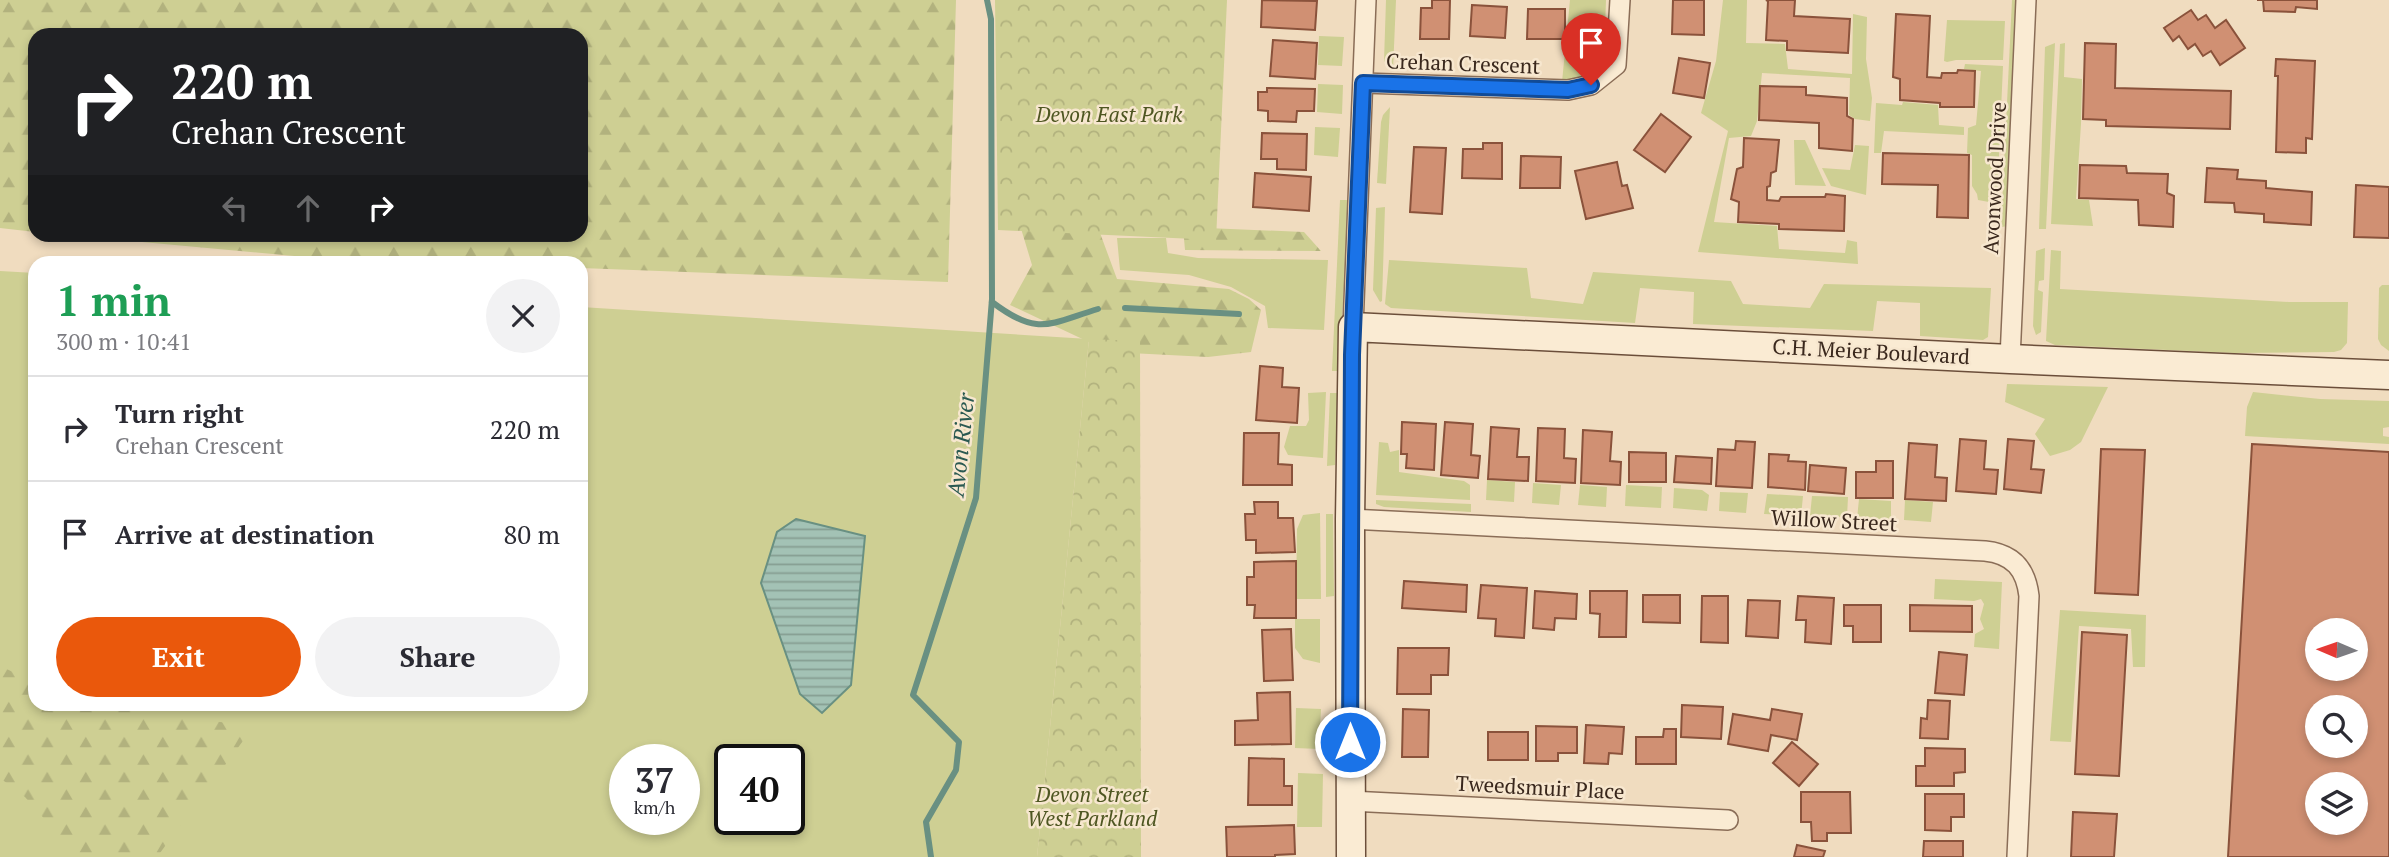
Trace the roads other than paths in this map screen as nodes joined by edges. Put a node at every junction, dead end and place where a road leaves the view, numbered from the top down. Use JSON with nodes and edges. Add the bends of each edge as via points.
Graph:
{"nodes":[{"id":1,"x":1366,"y":0,"type":"edge"},
{"id":2,"x":1620,"y":0,"type":"edge"},
{"id":3,"x":2026,"y":0,"type":"edge"},
{"id":4,"x":1363,"y":83,"type":"junction"},
{"id":5,"x":1353,"y":327,"type":"junction"},
{"id":6,"x":2010,"y":359,"type":"junction"},
{"id":7,"x":2389,"y":374,"type":"edge"},
{"id":8,"x":1350,"y":519,"type":"junction"},
{"id":9,"x":1350,"y":801,"type":"junction"},
{"id":10,"x":1728,"y":820,"type":"dead end"},
{"id":11,"x":1351,"y":857,"type":"edge"},
{"id":12,"x":2017,"y":857,"type":"edge"}],
"edges":[{"from":1,"to":4,"type":"street"},
{"from":2,"to":4,"type":"street","name":"Crehan Crescent","via":[[1616,65],[1591,85],[1568,90]]},
{"from":3,"to":6,"type":"street","name":"Avonwood Drive"},
{"from":4,"to":5,"type":"street"},
{"from":5,"to":6,"type":"street","name":"C.H. Meier Boulevard"},
{"from":5,"to":8,"type":"street"},
{"from":6,"to":7,"type":"street","name":"C.H. Meier Boulevard"},
{"from":8,"to":9,"type":"street"},
{"from":8,"to":12,"type":"street","name":"Willow Street","via":[[1985,551],[2007,557],[2027,579],[2029,596]]},
{"from":9,"to":10,"type":"street","name":"Tweedsmuir Place"},
{"from":9,"to":11,"type":"street"}]}
